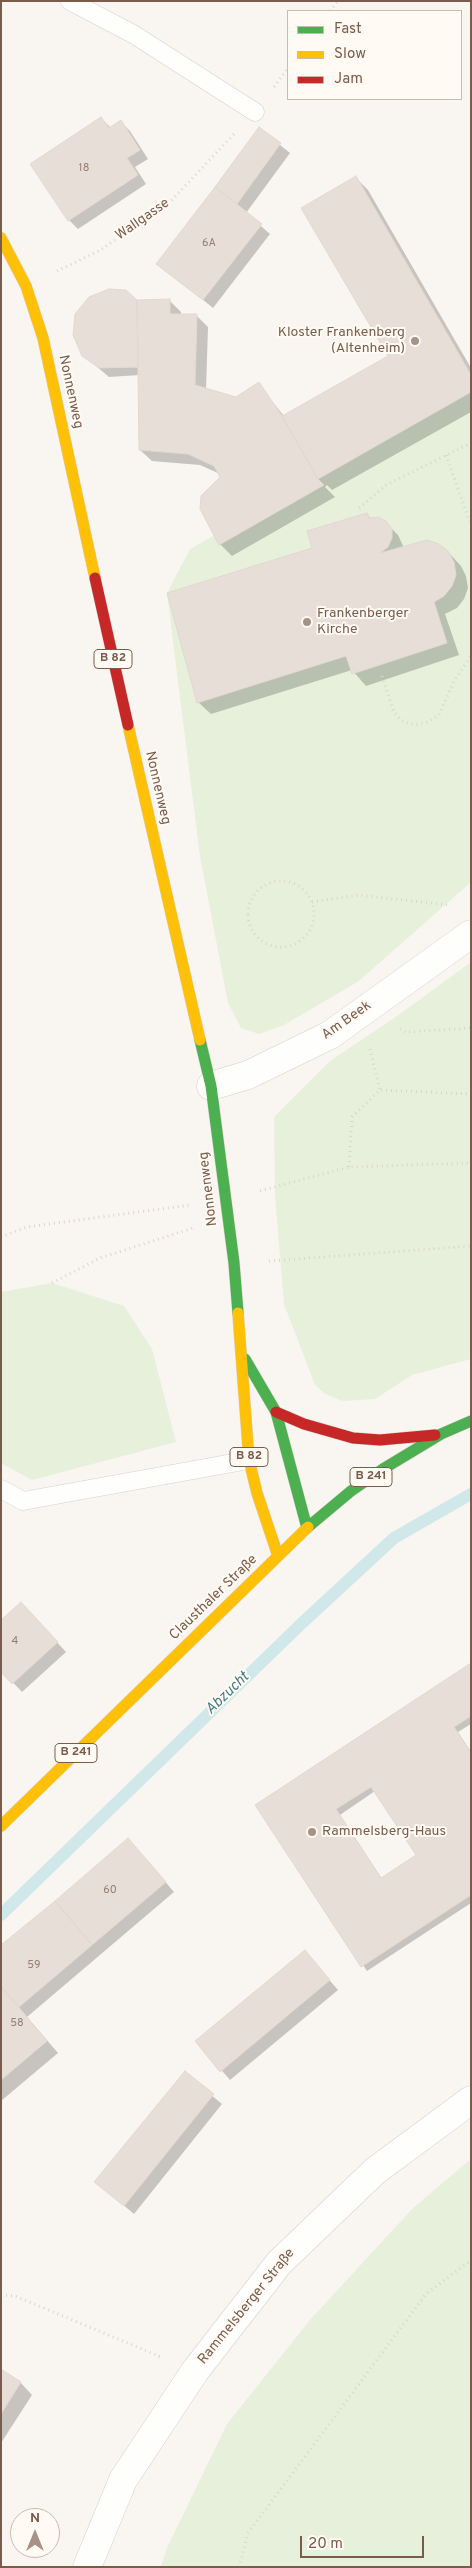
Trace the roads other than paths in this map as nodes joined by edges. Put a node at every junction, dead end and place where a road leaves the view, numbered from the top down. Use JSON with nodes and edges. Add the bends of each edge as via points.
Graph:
{"nodes":[{"id":1,"x":70,"y":1,"type":"edge"},
{"id":2,"x":255,"y":112,"type":"road end"},
{"id":3,"x":1,"y":238,"type":"edge"},
{"id":4,"x":471,"y":934,"type":"edge"},
{"id":5,"x":211,"y":1086,"type":"junction"},
{"id":6,"x":242,"y":1354,"type":"junction"},
{"id":7,"x":276,"y":1412,"type":"junction"},
{"id":8,"x":471,"y":1421,"type":"edge"},
{"id":9,"x":441,"y":1434,"type":"junction"},
{"id":10,"x":249,"y":1460,"type":"junction"},
{"id":11,"x":1,"y":1489,"type":"edge"},
{"id":12,"x":307,"y":1528,"type":"junction"},
{"id":13,"x":278,"y":1556,"type":"junction"},
{"id":14,"x":1,"y":1826,"type":"edge"},
{"id":15,"x":471,"y":2100,"type":"edge"},
{"id":16,"x":87,"y":2567,"type":"edge"}],
"edges":[{"from":1,"to":2,"type":"lane","via":[[133,34]]},
{"from":3,"to":5,"type":"main road","name":"Nonnenweg","number":"B 82","via":[[26,286],[43,338],[138,773]]},
{"from":4,"to":5,"type":"street","name":"Am Beek","via":[[330,1035],[248,1075]]},
{"from":5,"to":6,"type":"main road","name":"Nonnenweg","number":"B 82","via":[[227,1199]]},
{"from":6,"to":7,"type":"main road","name":"Nonnenweg","number":"B 82"},
{"from":6,"to":10,"type":"main road","name":"Nonnenweg","number":"B 82"},
{"from":7,"to":9,"type":"main road","via":[[353,1438],[380,1440]]},
{"from":7,"to":12,"type":"main road","name":"Nonnenweg"},
{"from":8,"to":9,"type":"main road","name":"Clausthaler Straße","number":"B 241"},
{"from":9,"to":12,"type":"main road","name":"Clausthaler Straße","number":"B 241","via":[[359,1486]]},
{"from":10,"to":11,"type":"lane","via":[[23,1501]]},
{"from":10,"to":13,"type":"main road","name":"Nonnenweg","number":"B 82"},
{"from":12,"to":13,"type":"main road","name":"Clausthaler Straße","number":"B 241"},
{"from":13,"to":14,"type":"main road","name":"Clausthaler Straße","number":"B 241"},
{"from":15,"to":16,"type":"street","name":"Rammelsberger Straße","via":[[375,2171],[279,2263],[195,2371],[123,2480]]}]}
